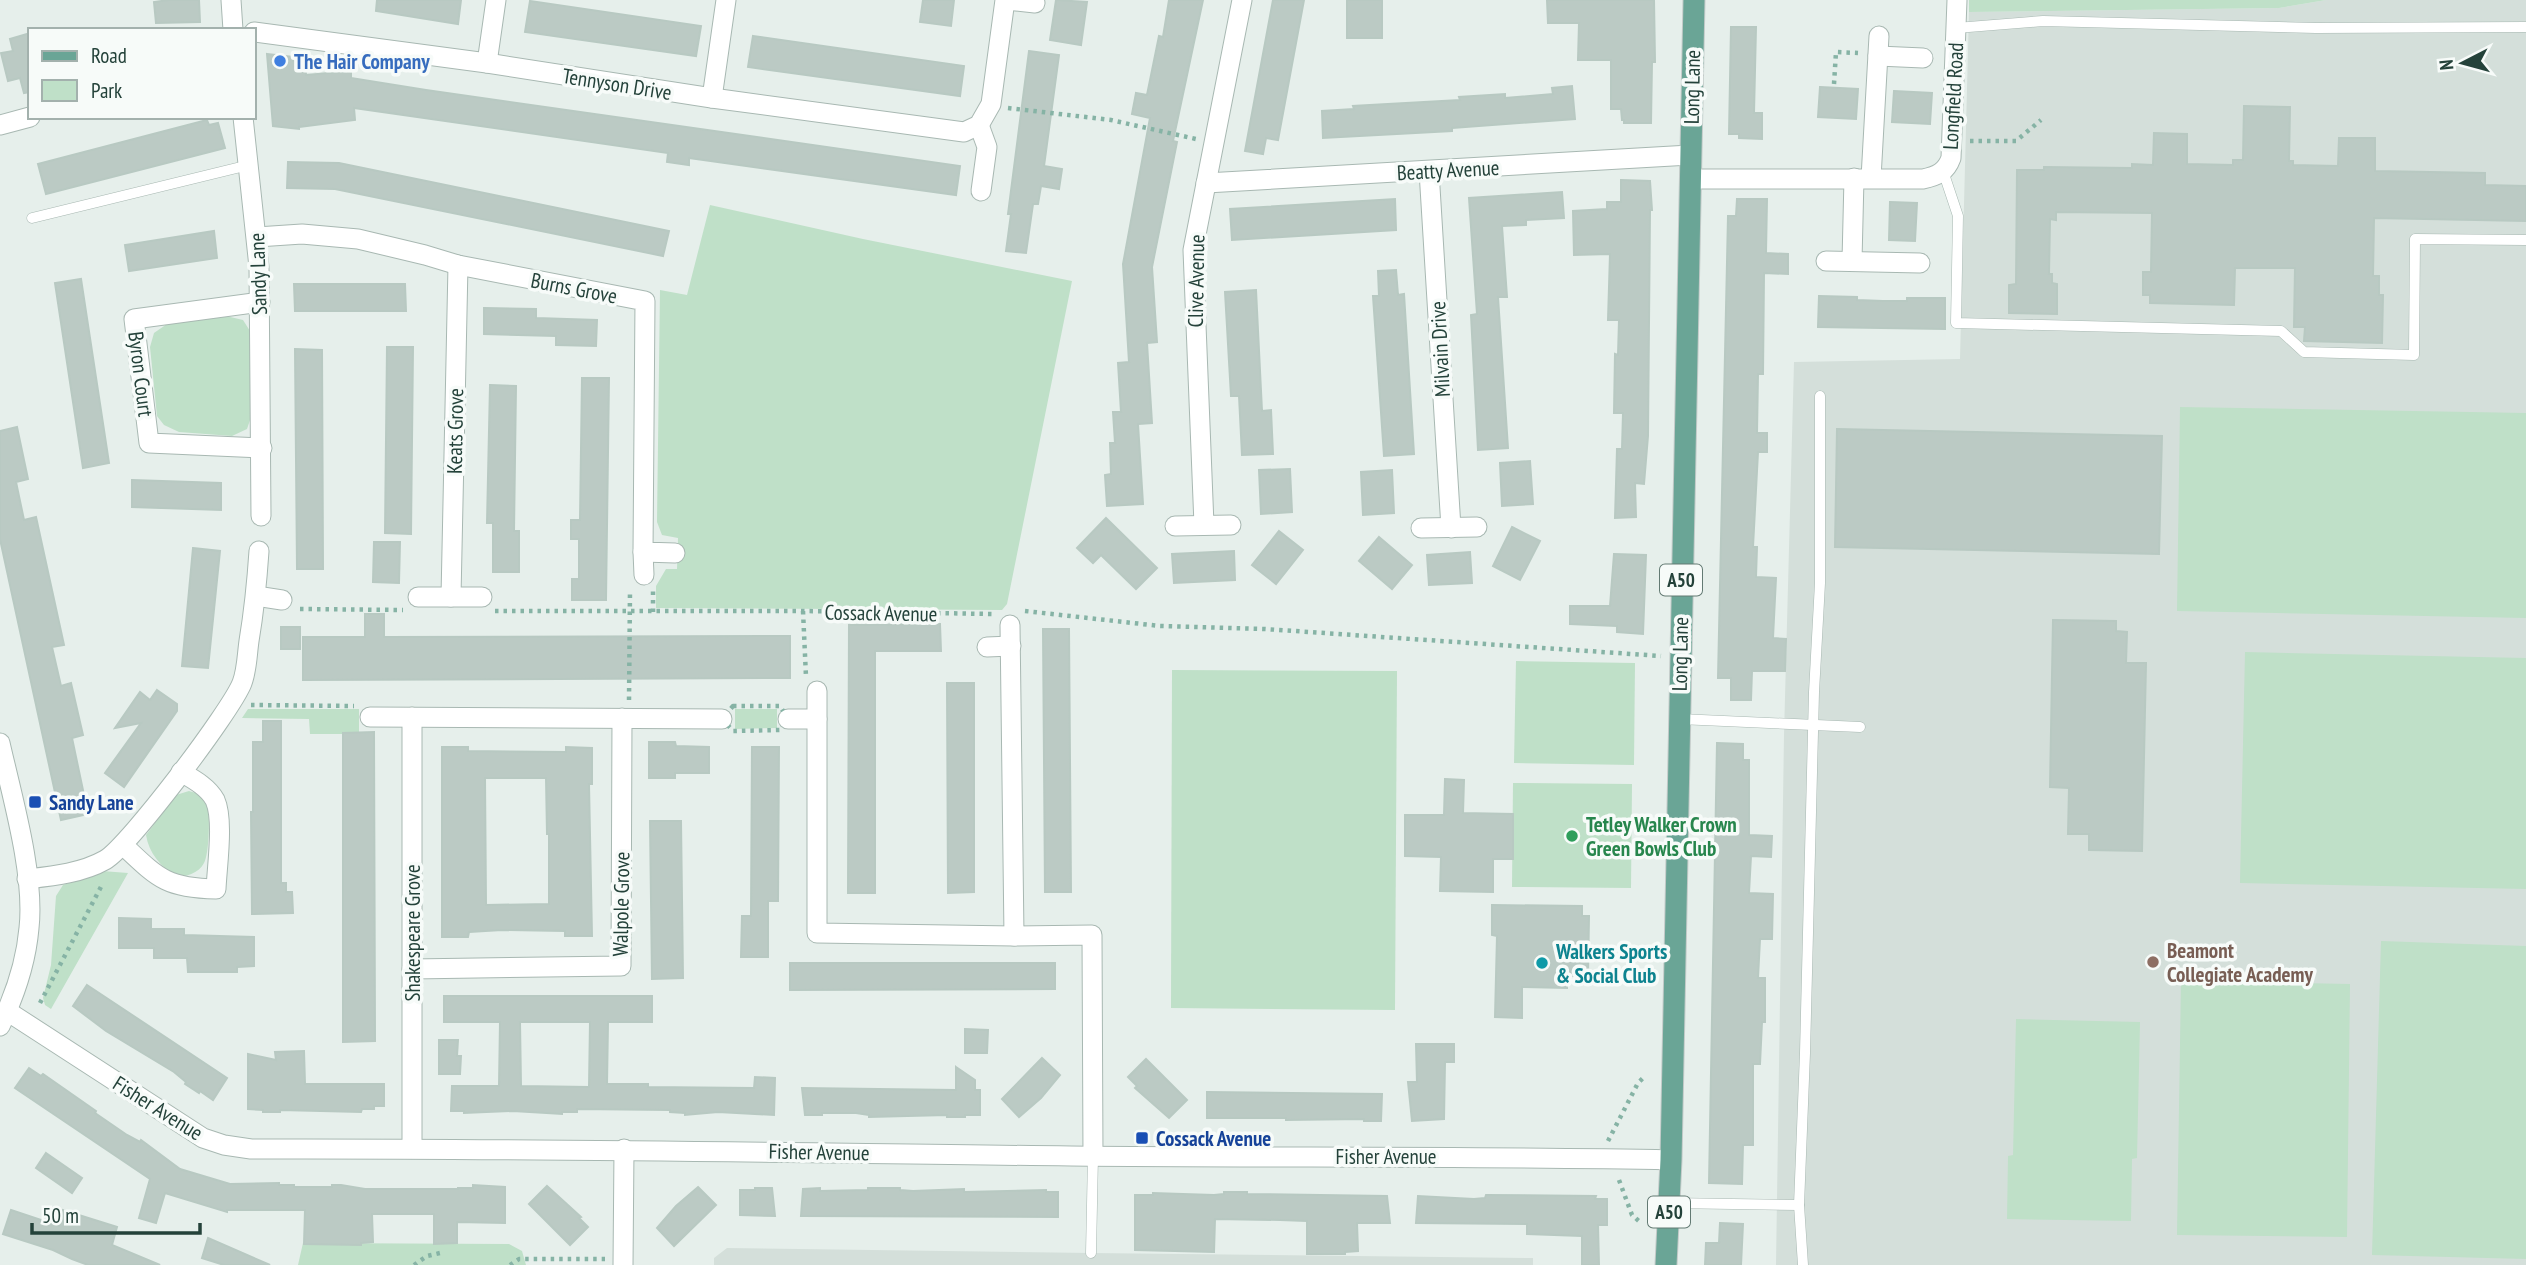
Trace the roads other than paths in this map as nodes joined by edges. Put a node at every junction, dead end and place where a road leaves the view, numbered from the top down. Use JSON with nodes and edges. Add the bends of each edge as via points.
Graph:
{"nodes":[{"id":1,"x":231,"y":0,"type":"edge"},
{"id":2,"x":496,"y":0,"type":"edge"},
{"id":3,"x":726,"y":0,"type":"edge"},
{"id":4,"x":1005,"y":0,"type":"edge"},
{"id":5,"x":1242,"y":0,"type":"edge"},
{"id":6,"x":1694,"y":0,"type":"edge"},
{"id":7,"x":1957,"y":0,"type":"edge"},
{"id":8,"x":1035,"y":3,"type":"dead end"},
{"id":9,"x":2526,"y":27,"type":"edge"},
{"id":10,"x":233,"y":28,"type":"edge"},
{"id":11,"x":1956,"y":28,"type":"junction"},
{"id":12,"x":256,"y":32,"type":"edge"},
{"id":13,"x":1923,"y":58,"type":"dead end"},
{"id":14,"x":487,"y":63,"type":"junction"},
{"id":15,"x":712,"y":98,"type":"junction"},
{"id":16,"x":28,"y":118,"type":"edge"},
{"id":17,"x":243,"y":119,"type":"edge"},
{"id":18,"x":0,"y":125,"type":"edge"},
{"id":19,"x":979,"y":125,"type":"junction"},
{"id":20,"x":1690,"y":155,"type":"junction"},
{"id":21,"x":249,"y":165,"type":"junction"},
{"id":22,"x":1429,"y":171,"type":"junction"},
{"id":23,"x":1943,"y":171,"type":"junction"},
{"id":24,"x":1863,"y":178,"type":"junction"},
{"id":25,"x":1690,"y":180,"type":"junction"},
{"id":26,"x":1206,"y":183,"type":"junction"},
{"id":27,"x":981,"y":191,"type":"dead end"},
{"id":28,"x":32,"y":218,"type":"dead end"},
{"id":29,"x":257,"y":237,"type":"junction"},
{"id":30,"x":2526,"y":240,"type":"edge"},
{"id":31,"x":1826,"y":261,"type":"dead end"},
{"id":32,"x":1852,"y":261,"type":"junction"},
{"id":33,"x":1920,"y":263,"type":"dead end"},
{"id":34,"x":458,"y":265,"type":"junction"},
{"id":35,"x":260,"y":302,"type":"junction"},
{"id":36,"x":1820,"y":396,"type":"dead end"},
{"id":37,"x":262,"y":448,"type":"junction"},
{"id":38,"x":261,"y":516,"type":"dead end"},
{"id":39,"x":1204,"y":525,"type":"junction"},
{"id":40,"x":1231,"y":525,"type":"dead end"},
{"id":41,"x":1175,"y":526,"type":"dead end"},
{"id":42,"x":1477,"y":527,"type":"dead end"},
{"id":43,"x":1421,"y":528,"type":"dead end"},
{"id":44,"x":1451,"y":528,"type":"junction"},
{"id":45,"x":259,"y":551,"type":"dead end"},
{"id":46,"x":643,"y":552,"type":"junction"},
{"id":47,"x":675,"y":553,"type":"dead end"},
{"id":48,"x":644,"y":575,"type":"dead end"},
{"id":49,"x":256,"y":596,"type":"junction"},
{"id":50,"x":451,"y":597,"type":"junction"},
{"id":51,"x":282,"y":600,"type":"road end"},
{"id":52,"x":412,"y":604,"type":"road end"},
{"id":53,"x":482,"y":604,"type":"road end"},
{"id":54,"x":1010,"y":620,"type":"road end"},
{"id":55,"x":1011,"y":646,"type":"junction"},
{"id":56,"x":987,"y":647,"type":"dead end"},
{"id":57,"x":817,"y":691,"type":"road end"},
{"id":58,"x":370,"y":717,"type":"road end"},
{"id":59,"x":412,"y":718,"type":"junction"},
{"id":60,"x":626,"y":719,"type":"junction"},
{"id":61,"x":722,"y":719,"type":"road end"},
{"id":62,"x":788,"y":719,"type":"road end"},
{"id":63,"x":817,"y":719,"type":"junction"},
{"id":64,"x":1679,"y":719,"type":"junction"},
{"id":65,"x":1813,"y":724,"type":"junction"},
{"id":66,"x":1860,"y":727,"type":"dead end"},
{"id":67,"x":0,"y":743,"type":"edge"},
{"id":68,"x":181,"y":772,"type":"junction"},
{"id":69,"x":123,"y":845,"type":"junction"},
{"id":70,"x":27,"y":879,"type":"junction"},
{"id":71,"x":1014,"y":936,"type":"junction"},
{"id":72,"x":412,"y":969,"type":"junction"},
{"id":73,"x":4,"y":1018,"type":"edge"},
{"id":74,"x":412,"y":1148,"type":"junction"},
{"id":75,"x":624,"y":1149,"type":"junction"},
{"id":76,"x":1093,"y":1156,"type":"junction"},
{"id":77,"x":1671,"y":1160,"type":"junction"},
{"id":78,"x":1669,"y":1203,"type":"junction"},
{"id":79,"x":1799,"y":1205,"type":"junction"},
{"id":80,"x":1091,"y":1253,"type":"dead end"},
{"id":81,"x":623,"y":1262,"type":"edge"},
{"id":82,"x":1666,"y":1265,"type":"edge"},
{"id":83,"x":1803,"y":1265,"type":"edge"}],
"edges":[{"from":1,"to":10,"type":"street"},
{"from":2,"to":14,"type":"street"},
{"from":3,"to":15,"type":"street"},
{"from":4,"to":8,"type":"street"},
{"from":4,"to":19,"type":"street","via":[[991,104]]},
{"from":5,"to":26,"type":"street","name":"Clive Avenue"},
{"from":6,"to":20,"type":"main road","name":"Long Lane","number":"A50"},
{"from":7,"to":11,"type":"street","name":"Longfield Road"},
{"from":9,"to":11,"type":"lane","via":[[2316,28],[2043,21]]},
{"from":11,"to":23,"type":"street","name":"Longfield Road","via":[[1951,158]]},
{"from":12,"to":14,"type":"street","name":"Tennyson Drive"},
{"from":13,"to":24,"type":"street","name":"Longfield Road","via":[[1878,49]]},
{"from":14,"to":15,"type":"street","name":"Tennyson Drive"},
{"from":15,"to":19,"type":"street","name":"Tennyson Drive","via":[[955,132]]},
{"from":16,"to":18,"type":"street"},
{"from":17,"to":21,"type":"street","name":"Sandy Lane"},
{"from":19,"to":27,"type":"street","via":[[987,147]]},
{"from":20,"to":22,"type":"street","name":"Beatty Avenue"},
{"from":20,"to":25,"type":"main road","name":"Long Lane","number":"A50"},
{"from":21,"to":28,"type":"lane"},
{"from":21,"to":29,"type":"street","name":"Sandy Lane"},
{"from":22,"to":26,"type":"street","name":"Beatty Avenue"},
{"from":22,"to":44,"type":"street","name":"Milvain Drive"},
{"from":23,"to":24,"type":"street","name":"Longfield Road","via":[[1923,179]]},
{"from":23,"to":30,"type":"lane","via":[[1958,216],[1956,323],[2281,331],[2304,352],[2414,355],[2415,239]]},
{"from":24,"to":25,"type":"street","name":"Longfield Road"},
{"from":24,"to":32,"type":"street"},
{"from":25,"to":64,"type":"main road","name":"Long Lane","number":"A50"},
{"from":26,"to":39,"type":"street","name":"Clive Avenue","via":[[1193,263]]},
{"from":29,"to":34,"type":"street","name":"Burns Grove","via":[[302,234],[358,239]]},
{"from":29,"to":35,"type":"street","name":"Sandy Lane"},
{"from":31,"to":32,"type":"street"},
{"from":32,"to":33,"type":"street"},
{"from":34,"to":46,"type":"street","name":"Burns Grove","via":[[645,301]]},
{"from":34,"to":50,"type":"street","name":"Keats Grove"},
{"from":35,"to":37,"type":"street","name":"Sandy Lane"},
{"from":35,"to":37,"type":"street","name":"Byron Court","via":[[134,319],[149,443]]},
{"from":36,"to":65,"type":"lane","via":[[1820,583]]},
{"from":37,"to":38,"type":"street","name":"Sandy Lane"},
{"from":39,"to":40,"type":"street"},
{"from":39,"to":41,"type":"street"},
{"from":42,"to":44,"type":"street"},
{"from":43,"to":44,"type":"street"},
{"from":45,"to":49,"type":"street"},
{"from":46,"to":47,"type":"street"},
{"from":46,"to":48,"type":"street","name":"Burns Grove"},
{"from":49,"to":51,"type":"street"},
{"from":49,"to":68,"type":"street","via":[[245,672],[235,698]]},
{"from":50,"to":52,"type":"street"},
{"from":50,"to":53,"type":"street"},
{"from":54,"to":55,"type":"street"},
{"from":55,"to":56,"type":"street"},
{"from":55,"to":71,"type":"street"},
{"from":57,"to":63,"type":"street"},
{"from":58,"to":59,"type":"street"},
{"from":59,"to":60,"type":"street"},
{"from":59,"to":72,"type":"street","name":"Shakespeare Grove"},
{"from":60,"to":61,"type":"street"},
{"from":60,"to":72,"type":"street","name":"Walpole Grove","via":[[621,966]]},
{"from":62,"to":63,"type":"street"},
{"from":63,"to":71,"type":"street","via":[[817,933]]},
{"from":64,"to":65,"type":"lane"},
{"from":64,"to":77,"type":"main road","name":"Long Lane","number":"A50"},
{"from":65,"to":66,"type":"lane"},
{"from":65,"to":79,"type":"lane"},
{"from":67,"to":70,"type":"street"},
{"from":68,"to":69,"type":"street"},
{"from":68,"to":69,"type":"street","via":[[204,787],[215,801],[219,822],[216,888],[170,884]]},
{"from":69,"to":70,"type":"street","via":[[105,860],[81,869]]},
{"from":70,"to":73,"type":"street","via":[[30,927],[20,977]]},
{"from":71,"to":76,"type":"street","via":[[1092,935]]},
{"from":72,"to":74,"type":"street","name":"Shakespeare Grove"},
{"from":73,"to":74,"type":"street","name":"Fisher Avenue","via":[[204,1138],[224,1145],[251,1149]]},
{"from":74,"to":75,"type":"street","name":"Fisher Avenue"},
{"from":75,"to":76,"type":"street","name":"Fisher Avenue"},
{"from":75,"to":81,"type":"street"},
{"from":76,"to":77,"type":"street","name":"Fisher Avenue"},
{"from":76,"to":80,"type":"lane"},
{"from":77,"to":78,"type":"main road","name":"Long Lane","number":"A50"},
{"from":78,"to":79,"type":"lane"},
{"from":78,"to":82,"type":"main road","name":"Long Lane","number":"A50"},
{"from":79,"to":83,"type":"lane"}]}
